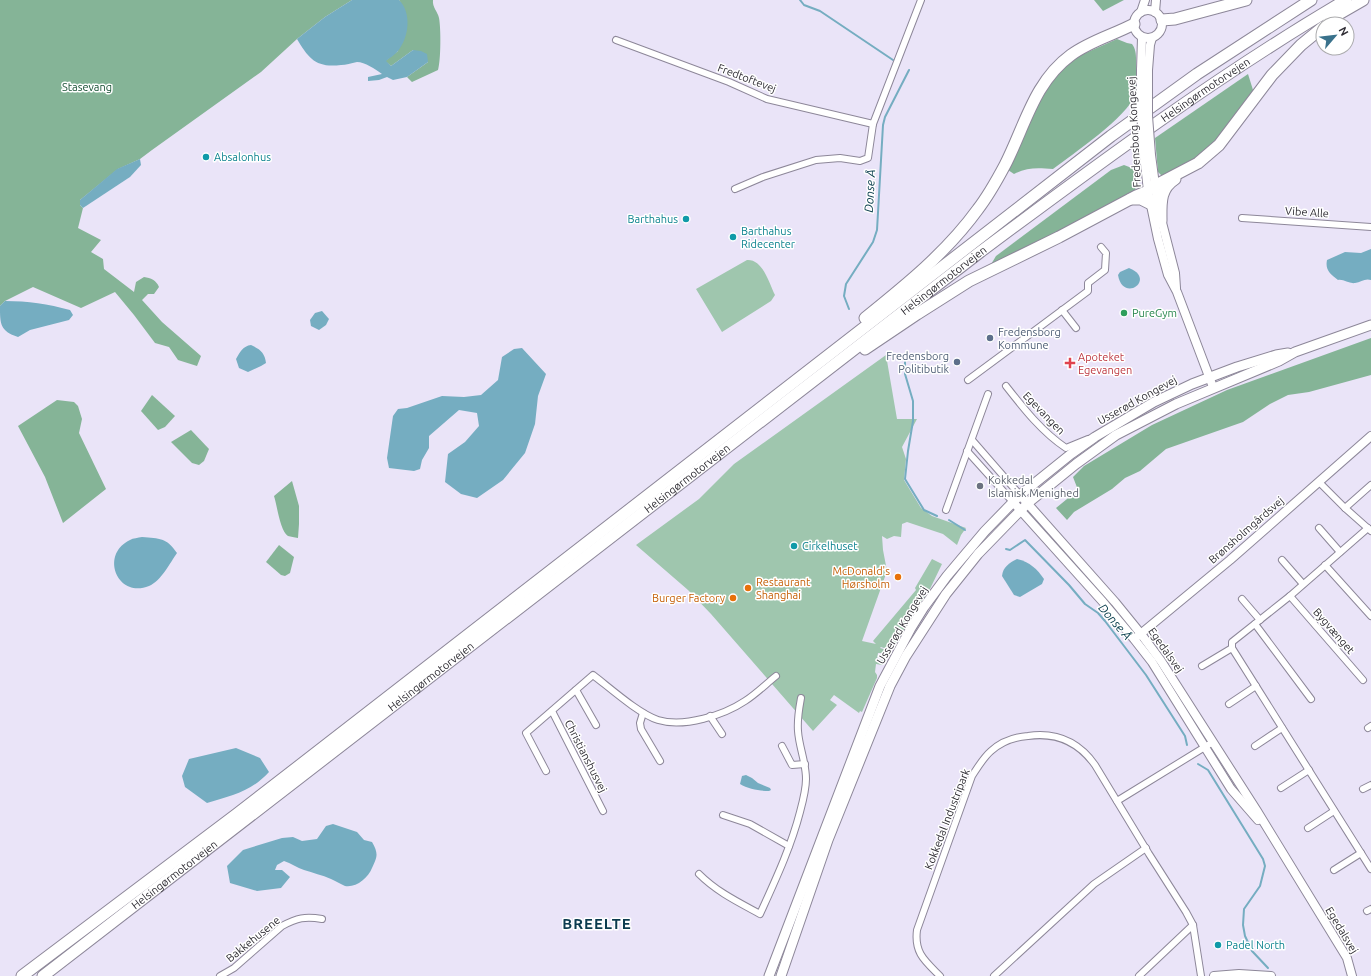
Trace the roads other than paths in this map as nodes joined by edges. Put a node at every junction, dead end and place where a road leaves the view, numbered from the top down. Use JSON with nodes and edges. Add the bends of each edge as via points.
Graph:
{"nodes":[{"id":1,"x":921,"y":0,"type":"edge"},
{"id":2,"x":1145,"y":0,"type":"edge"},
{"id":3,"x":1156,"y":0,"type":"edge"},
{"id":4,"x":1246,"y":0,"type":"edge"},
{"id":5,"x":1311,"y":0,"type":"edge"},
{"id":6,"x":1346,"y":0,"type":"edge"},
{"id":7,"x":1364,"y":0,"type":"edge"},
{"id":8,"x":1142,"y":12,"type":"junction"},
{"id":9,"x":1159,"y":16,"type":"junction"},
{"id":10,"x":1336,"y":16,"type":"edge"},
{"id":11,"x":1134,"y":24,"type":"junction"},
{"id":12,"x":1315,"y":34,"type":"edge"},
{"id":13,"x":1142,"y":38,"type":"junction"},
{"id":14,"x":1152,"y":38,"type":"junction"},
{"id":15,"x":616,"y":40,"type":"dead end"},
{"id":16,"x":1145,"y":70,"type":"junction"},
{"id":17,"x":873,"y":124,"type":"junction"},
{"id":18,"x":1187,"y":169,"type":"junction"},
{"id":19,"x":1151,"y":188,"type":"junction"},
{"id":20,"x":735,"y":190,"type":"dead end"},
{"id":21,"x":1130,"y":200,"type":"junction"},
{"id":22,"x":1151,"y":204,"type":"junction"},
{"id":23,"x":1242,"y":218,"type":"dead end"},
{"id":24,"x":1161,"y":221,"type":"junction"},
{"id":25,"x":1371,"y":227,"type":"edge"},
{"id":26,"x":1101,"y":247,"type":"dead end"},
{"id":27,"x":1177,"y":292,"type":"junction"},
{"id":28,"x":1062,"y":310,"type":"junction"},
{"id":29,"x":1371,"y":325,"type":"edge"},
{"id":30,"x":1076,"y":328,"type":"dead end"},
{"id":31,"x":1295,"y":352,"type":"junction"},
{"id":32,"x":1209,"y":377,"type":"junction"},
{"id":33,"x":968,"y":380,"type":"dead end"},
{"id":34,"x":807,"y":386,"type":"junction"},
{"id":35,"x":1006,"y":386,"type":"dead end"},
{"id":36,"x":1213,"y":387,"type":"junction"},
{"id":37,"x":988,"y":394,"type":"dead end"},
{"id":38,"x":770,"y":400,"type":"junction"},
{"id":39,"x":1371,"y":436,"type":"edge"},
{"id":40,"x":1095,"y":437,"type":"junction"},
{"id":41,"x":972,"y":440,"type":"junction"},
{"id":42,"x":968,"y":451,"type":"junction"},
{"id":43,"x":1319,"y":482,"type":"junction"},
{"id":44,"x":1371,"y":485,"type":"edge"},
{"id":45,"x":1020,"y":494,"type":"junction"},
{"id":46,"x":1013,"y":502,"type":"junction"},
{"id":47,"x":1028,"y":503,"type":"junction"},
{"id":48,"x":1345,"y":508,"type":"junction"},
{"id":49,"x":946,"y":510,"type":"dead end"},
{"id":50,"x":1020,"y":510,"type":"junction"},
{"id":51,"x":1319,"y":528,"type":"dead end"},
{"id":52,"x":1369,"y":529,"type":"edge"},
{"id":53,"x":1340,"y":552,"type":"junction"},
{"id":54,"x":1282,"y":560,"type":"dead end"},
{"id":55,"x":1325,"y":565,"type":"junction"},
{"id":56,"x":1303,"y":584,"type":"junction"},
{"id":57,"x":1290,"y":596,"type":"junction"},
{"id":58,"x":1242,"y":599,"type":"dead end"},
{"id":59,"x":1371,"y":616,"type":"edge"},
{"id":60,"x":1257,"y":622,"type":"junction"},
{"id":61,"x":1141,"y":634,"type":"junction"},
{"id":62,"x":1134,"y":639,"type":"junction"},
{"id":63,"x":1232,"y":648,"type":"junction"},
{"id":64,"x":1202,"y":666,"type":"dead end"},
{"id":65,"x":776,"y":676,"type":"dead end"},
{"id":66,"x":1363,"y":680,"type":"dead end"},
{"id":67,"x":1256,"y":686,"type":"junction"},
{"id":68,"x":576,"y":690,"type":"junction"},
{"id":69,"x":801,"y":698,"type":"dead end"},
{"id":70,"x":1311,"y":699,"type":"dead end"},
{"id":71,"x":1229,"y":704,"type":"dead end"},
{"id":72,"x":552,"y":711,"type":"junction"},
{"id":73,"x":642,"y":713,"type":"junction"},
{"id":74,"x":710,"y":716,"type":"junction"},
{"id":75,"x":596,"y":725,"type":"dead end"},
{"id":76,"x":1282,"y":728,"type":"junction"},
{"id":77,"x":722,"y":734,"type":"dead end"},
{"id":78,"x":1213,"y":742,"type":"junction"},
{"id":79,"x":782,"y":746,"type":"dead end"},
{"id":80,"x":1255,"y":746,"type":"dead end"},
{"id":81,"x":1205,"y":748,"type":"junction"},
{"id":82,"x":660,"y":761,"type":"dead end"},
{"id":83,"x":805,"y":764,"type":"junction"},
{"id":84,"x":1309,"y":770,"type":"junction"},
{"id":85,"x":546,"y":771,"type":"dead end"},
{"id":86,"x":1371,"y":785,"type":"edge"},
{"id":87,"x":1281,"y":788,"type":"dead end"},
{"id":88,"x":1364,"y":789,"type":"dead end"},
{"id":89,"x":1248,"y":797,"type":"junction"},
{"id":90,"x":1117,"y":801,"type":"junction"},
{"id":91,"x":603,"y":811,"type":"dead end"},
{"id":92,"x":1334,"y":811,"type":"junction"},
{"id":93,"x":723,"y":815,"type":"dead end"},
{"id":94,"x":1308,"y":828,"type":"dead end"},
{"id":95,"x":1271,"y":835,"type":"junction"},
{"id":96,"x":789,"y":846,"type":"junction"},
{"id":97,"x":1146,"y":848,"type":"junction"},
{"id":98,"x":1361,"y":853,"type":"junction"},
{"id":99,"x":1371,"y":869,"type":"edge"},
{"id":100,"x":1334,"y":870,"type":"dead end"},
{"id":101,"x":699,"y":874,"type":"dead end"},
{"id":102,"x":322,"y":919,"type":"dead end"},
{"id":103,"x":1193,"y":925,"type":"junction"},
{"id":104,"x":22,"y":976,"type":"edge"},
{"id":105,"x":43,"y":976,"type":"edge"},
{"id":106,"x":220,"y":976,"type":"edge"},
{"id":107,"x":769,"y":976,"type":"edge"},
{"id":108,"x":781,"y":976,"type":"edge"},
{"id":109,"x":940,"y":976,"type":"edge"},
{"id":110,"x":994,"y":976,"type":"edge"},
{"id":111,"x":1140,"y":976,"type":"edge"},
{"id":112,"x":1201,"y":976,"type":"edge"},
{"id":113,"x":1214,"y":976,"type":"edge"},
{"id":114,"x":1271,"y":976,"type":"edge"},
{"id":115,"x":1352,"y":976,"type":"edge"}],
"edges":[{"from":1,"to":17,"type":"street"},
{"from":2,"to":8,"type":"street"},
{"from":3,"to":9,"type":"street"},
{"from":4,"to":9,"type":"highway","via":[[1174,18]]},
{"from":5,"to":38,"type":"highway","name":"Helsingørmotorvejen","via":[[1197,74],[1111,136]]},
{"from":6,"to":34,"type":"highway","name":"Helsingørmotorvejen","via":[[1218,81],[1120,148]]},
{"from":7,"to":10,"type":"highway"},
{"from":8,"to":9,"type":"street","via":[[1151,10]]},
{"from":8,"to":11,"type":"street","via":[[1136,17]]},
{"from":9,"to":14,"type":"street","via":[[1163,25],[1160,33]]},
{"from":11,"to":13,"type":"street","via":[[1136,32]]},
{"from":11,"to":38,"type":"highway","via":[[1084,46],[1060,64],[1048,77],[1031,106],[1005,165],[979,209],[946,248],[799,370]]},
{"from":12,"to":18,"type":"highway","via":[[1272,75],[1219,145]]},
{"from":13,"to":14,"type":"street"},
{"from":13,"to":16,"type":"street","name":"Fredensborg Kongevej"},
{"from":14,"to":16,"type":"street","name":"Fredensborg Kongevej"},
{"from":15,"to":17,"type":"street","name":"Fredtoftevej","via":[[729,82],[767,99]]},
{"from":16,"to":19,"type":"street","name":"Fredensborg Kongevej","bridge":true},
{"from":17,"to":20,"type":"street","via":[[868,158],[816,160],[763,177]]},
{"from":18,"to":19,"type":"highway"},
{"from":18,"to":24,"type":"highway","via":[[1162,192]]},
{"from":19,"to":21,"type":"highway"},
{"from":19,"to":22,"type":"street","name":"Fredensborg Kongevej"},
{"from":19,"to":24,"type":"street","name":"Fredensborg Kongevej"},
{"from":21,"to":22,"type":"highway","via":[[1141,199]]},
{"from":21,"to":34,"type":"highway","via":[[969,281]]},
{"from":22,"to":27,"type":"street","name":"Fredensborg Kongevej","via":[[1168,275]]},
{"from":23,"to":25,"type":"street","name":"Vibe Alle"},
{"from":24,"to":27,"type":"street","name":"Fredensborg Kongevej","via":[[1175,273]]},
{"from":26,"to":28,"type":"street","via":[[1106,253],[1105,270],[1088,283],[1088,291]]},
{"from":27,"to":32,"type":"street","name":"Fredensborg Kongevej"},
{"from":28,"to":30,"type":"street"},
{"from":28,"to":33,"type":"street"},
{"from":29,"to":31,"type":"main road"},
{"from":31,"to":32,"type":"main road","name":"Usserød Kongevej","via":[[1276,355]]},
{"from":31,"to":36,"type":"main road","name":"Usserød Kongevej"},
{"from":32,"to":36,"type":"street","name":"Fredensborg Kongevej"},
{"from":32,"to":40,"type":"main road","name":"Usserød Kongevej","via":[[1154,402]]},
{"from":34,"to":105,"type":"highway","name":"Helsingørmotorvejen"},
{"from":35,"to":40,"type":"street","name":"Egevangen","via":[[1040,427],[1066,448]]},
{"from":36,"to":47,"type":"main road","name":"Usserød Kongevej","via":[[1116,435]]},
{"from":37,"to":41,"type":"street"},
{"from":38,"to":104,"type":"highway","name":"Helsingørmotorvejen","via":[[243,809]]},
{"from":39,"to":43,"type":"street","name":"Brønsholmgårdsvej"},
{"from":40,"to":45,"type":"main road","name":"Usserød Kongevej"},
{"from":41,"to":42,"type":"street"},
{"from":41,"to":45,"type":"street"},
{"from":42,"to":46,"type":"street"},
{"from":42,"to":49,"type":"street"},
{"from":43,"to":48,"type":"street"},
{"from":43,"to":61,"type":"street","name":"Brønsholmgårdsvej"},
{"from":44,"to":48,"type":"street"},
{"from":45,"to":46,"type":"main road","name":"Usserød Kongevej"},
{"from":45,"to":47,"type":"street","name":"Egedalsvej"},
{"from":46,"to":50,"type":"street","name":"Egedalsvej"},
{"from":46,"to":107,"type":"main road","name":"Usserød Kongevej","via":[[985,531],[924,607],[894,658],[880,686]]},
{"from":47,"to":50,"type":"main road","name":"Usserød Kongevej"},
{"from":47,"to":61,"type":"street","name":"Egedalsvej"},
{"from":48,"to":52,"type":"street"},
{"from":50,"to":62,"type":"street","name":"Egedalsvej"},
{"from":50,"to":108,"type":"main road","name":"Usserød Kongevej","via":[[978,554],[946,594],[890,686],[828,840]]},
{"from":51,"to":53,"type":"street"},
{"from":52,"to":53,"type":"street"},
{"from":53,"to":55,"type":"street"},
{"from":54,"to":56,"type":"street"},
{"from":55,"to":56,"type":"street"},
{"from":55,"to":59,"type":"street"},
{"from":56,"to":57,"type":"street"},
{"from":57,"to":60,"type":"street"},
{"from":57,"to":66,"type":"street","name":"Bygvænget"},
{"from":58,"to":60,"type":"street"},
{"from":60,"to":63,"type":"street","via":[[1232,642]]},
{"from":60,"to":70,"type":"street"},
{"from":61,"to":62,"type":"street","name":"Brønsholmgårdsvej"},
{"from":61,"to":78,"type":"street","name":"Egedalsvej"},
{"from":62,"to":81,"type":"street","name":"Egedalsvej","via":[[1152,662]]},
{"from":63,"to":64,"type":"street"},
{"from":63,"to":67,"type":"street"},
{"from":65,"to":74,"type":"street","name":"Christianshusvej","via":[[746,701]]},
{"from":67,"to":71,"type":"street"},
{"from":67,"to":76,"type":"street"},
{"from":68,"to":72,"type":"street","name":"Christianshusvej"},
{"from":68,"to":73,"type":"street","name":"Christianshusvej","via":[[593,675]]},
{"from":68,"to":75,"type":"street","name":"Christianshusvej"},
{"from":69,"to":83,"type":"street","via":[[797,718]]},
{"from":72,"to":85,"type":"street","name":"Christianshusvej","via":[[526,733]]},
{"from":72,"to":91,"type":"street","name":"Christianshusvej"},
{"from":73,"to":74,"type":"street","name":"Christianshusvej","via":[[673,723],[692,722]]},
{"from":73,"to":82,"type":"street","via":[[641,729]]},
{"from":74,"to":77,"type":"street"},
{"from":76,"to":80,"type":"street"},
{"from":76,"to":84,"type":"street"},
{"from":78,"to":81,"type":"street"},
{"from":78,"to":89,"type":"street","name":"Egedalsvej"},
{"from":79,"to":83,"type":"street","via":[[792,765]]},
{"from":81,"to":89,"type":"street","via":[[1212,749],[1239,789]]},
{"from":81,"to":90,"type":"street"},
{"from":81,"to":95,"type":"street","name":"Egedalsvej","via":[[1231,789]]},
{"from":83,"to":96,"type":"street","via":[[804,796]]},
{"from":84,"to":87,"type":"street"},
{"from":84,"to":92,"type":"street"},
{"from":86,"to":88,"type":"street"},
{"from":89,"to":95,"type":"street","name":"Egedalsvej"},
{"from":90,"to":97,"type":"street","name":"Kokkedal Industripark"},
{"from":90,"to":109,"type":"street","name":"Kokkedal Industripark","via":[[1090,758],[1066,740],[1044,734],[1018,737],[1005,741],[992,751],[972,776],[917,930],[918,951]]},
{"from":92,"to":94,"type":"street"},
{"from":92,"to":98,"type":"street"},
{"from":93,"to":96,"type":"street","via":[[750,824]]},
{"from":95,"to":115,"type":"street","name":"Egedalsvej","via":[[1347,958]]},
{"from":96,"to":101,"type":"street","via":[[760,914],[728,897]]},
{"from":97,"to":103,"type":"street","name":"Kokkedal Industripark"},
{"from":97,"to":110,"type":"street","via":[[1094,884]]},
{"from":98,"to":99,"type":"street"},
{"from":98,"to":100,"type":"street"},
{"from":102,"to":106,"type":"street","name":"Bakkehusene","via":[[301,918],[282,926],[234,968]]},
{"from":103,"to":111,"type":"street"},
{"from":103,"to":112,"type":"street","name":"Kokkedal Industripark"},
{"from":113,"to":114,"type":"street"}]}
